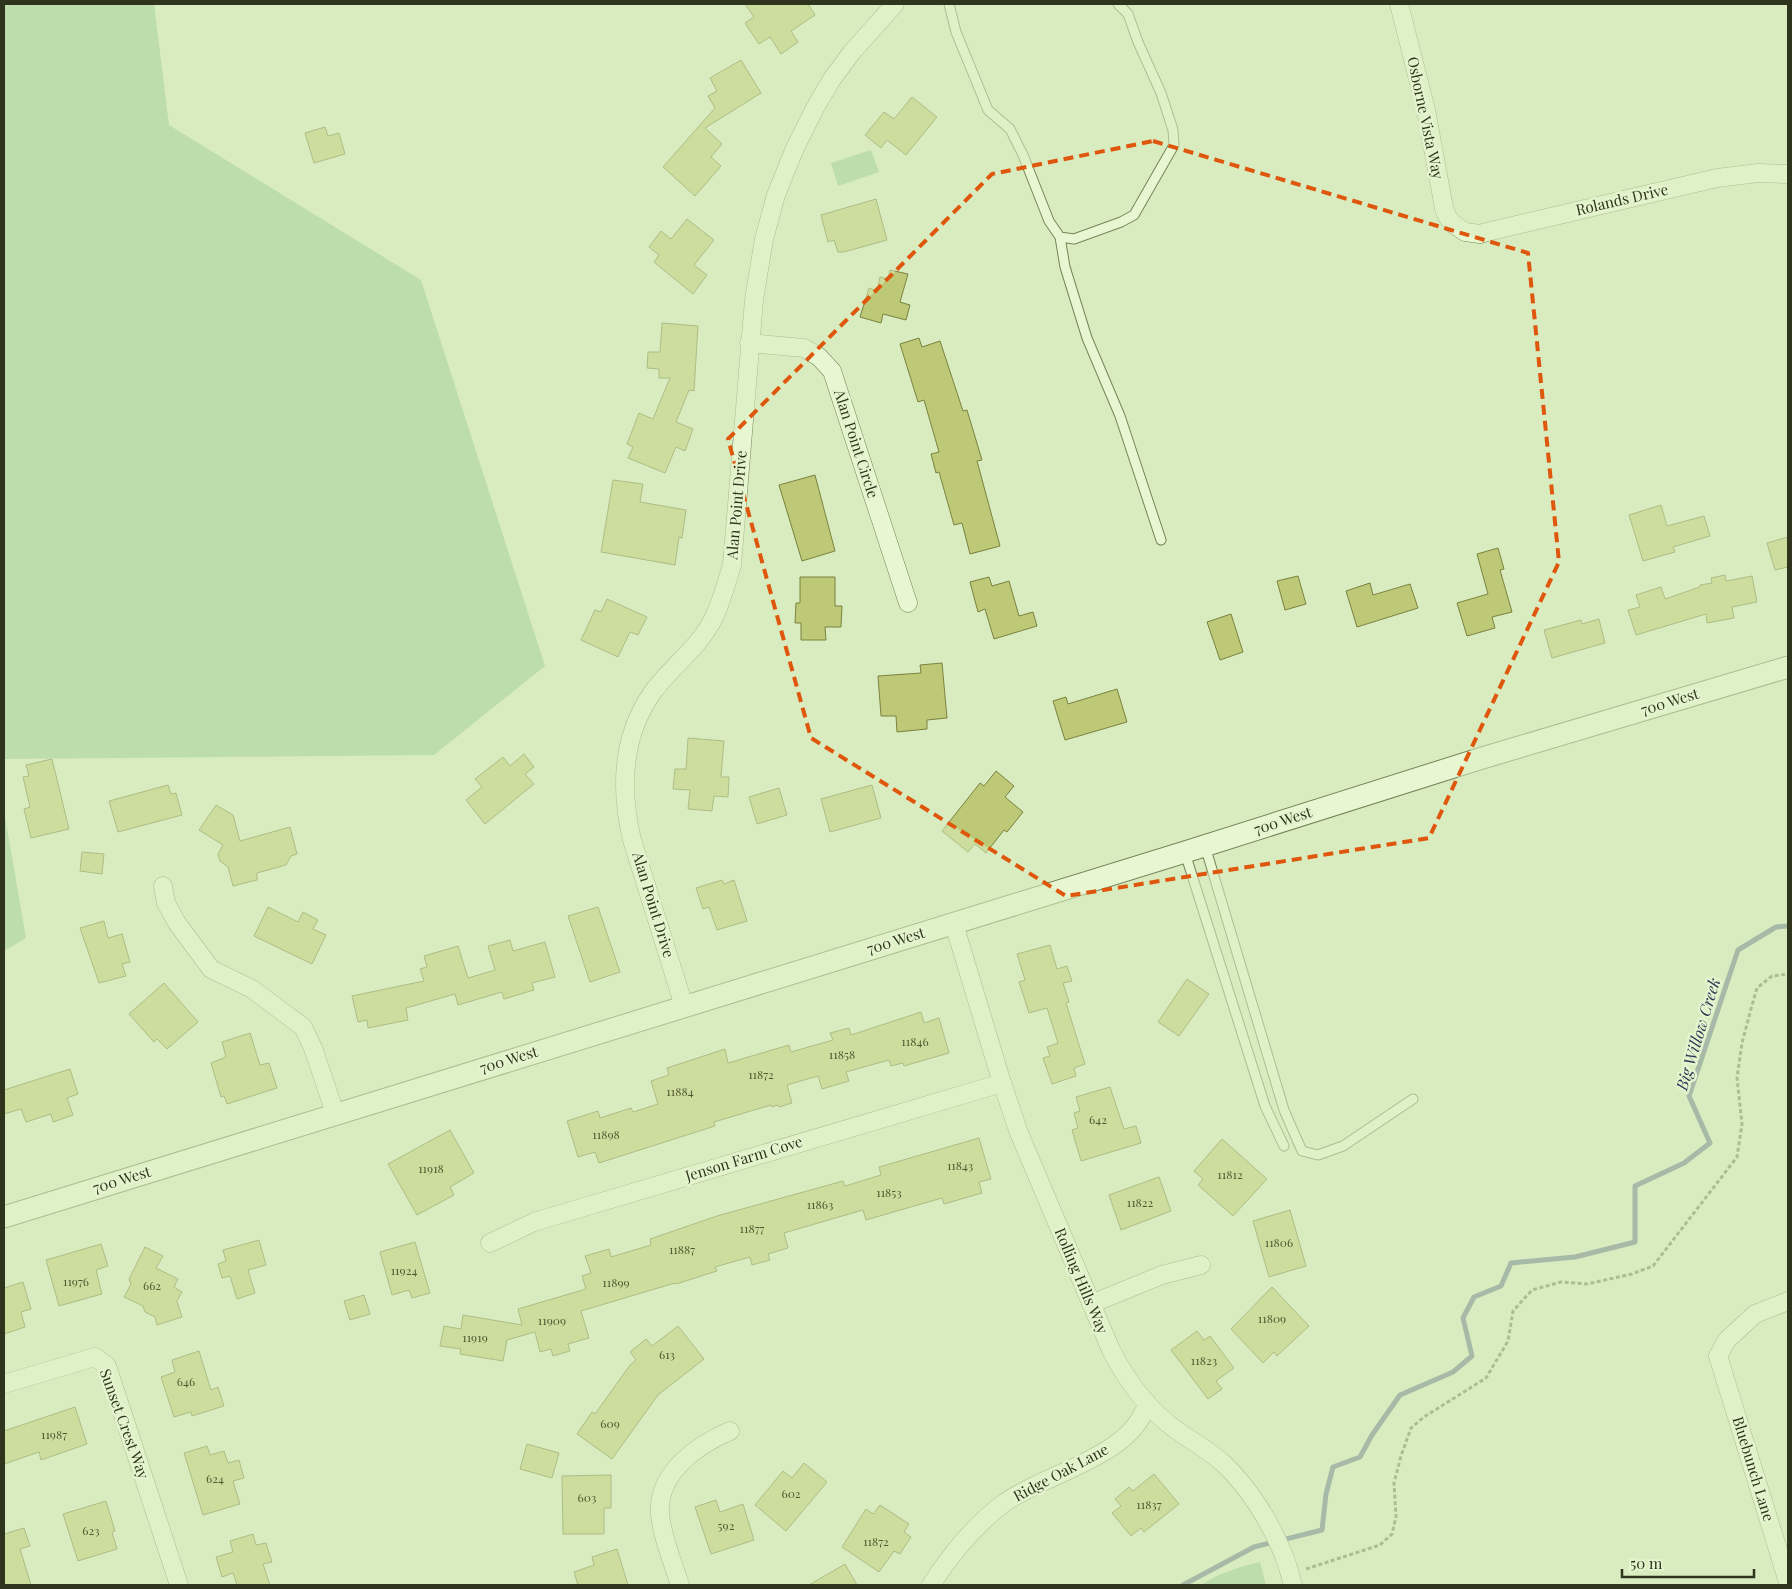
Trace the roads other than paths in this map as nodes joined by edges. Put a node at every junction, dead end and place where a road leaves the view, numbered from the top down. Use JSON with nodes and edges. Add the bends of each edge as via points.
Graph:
{"nodes":[{"id":1,"x":895,"y":4,"type":"edge"},
{"id":2,"x":949,"y":4,"type":"edge"},
{"id":3,"x":1118,"y":4,"type":"edge"},
{"id":4,"x":1398,"y":4,"type":"edge"},
{"id":5,"x":1788,"y":174,"type":"edge"},
{"id":6,"x":1458,"y":229,"type":"joint"},
{"id":7,"x":1060,"y":237,"type":"junction"},
{"id":8,"x":749,"y":343,"type":"junction"},
{"id":9,"x":1161,"y":540,"type":"dead end"},
{"id":10,"x":908,"y":603,"type":"dead end"},
{"id":11,"x":1788,"y":667,"type":"edge"},
{"id":12,"x":1205,"y":846,"type":"junction"},
{"id":13,"x":1184,"y":852,"type":"junction"},
{"id":14,"x":163,"y":886,"type":"dead end"},
{"id":15,"x":954,"y":924,"type":"junction"},
{"id":16,"x":684,"y":1006,"type":"junction"},
{"id":17,"x":1002,"y":1083,"type":"junction"},
{"id":18,"x":1413,"y":1099,"type":"dead end"},
{"id":19,"x":335,"y":1113,"type":"junction"},
{"id":20,"x":1284,"y":1146,"type":"dead end"},
{"id":21,"x":4,"y":1217,"type":"edge"},
{"id":22,"x":490,"y":1243,"type":"dead end"},
{"id":23,"x":1201,"y":1265,"type":"dead end"},
{"id":24,"x":1788,"y":1301,"type":"edge"},
{"id":25,"x":1091,"y":1304,"type":"junction"},
{"id":26,"x":4,"y":1384,"type":"edge"},
{"id":27,"x":1147,"y":1403,"type":"junction"},
{"id":28,"x":730,"y":1431,"type":"dead end"},
{"id":29,"x":1788,"y":1582,"type":"edge"},
{"id":30,"x":179,"y":1585,"type":"edge"},
{"id":31,"x":680,"y":1585,"type":"edge"},
{"id":32,"x":931,"y":1585,"type":"edge"},
{"id":33,"x":1293,"y":1585,"type":"edge"}],
"edges":[{"from":1,"to":8,"type":"street","name":"Alan Point Drive","via":[[832,79],[785,172],[764,238]]},
{"from":2,"to":7,"type":"lane","via":[[956,32],[988,110],[1010,129],[1049,221]]},
{"from":3,"to":7,"type":"lane","via":[[1128,14],[1161,94],[1173,130],[1174,145],[1134,215],[1074,239]]},
{"from":4,"to":6,"type":"street","name":"Osborne Vista Way","via":[[1426,110],[1444,208]]},
{"from":5,"to":6,"type":"street","name":"Rolands Drive","via":[[1758,173],[1717,178],[1480,234]]},
{"from":7,"to":9,"type":"lane","via":[[1065,268],[1087,338],[1120,416]]},
{"from":8,"to":10,"type":"street","name":"Alan Point Circle","via":[[804,348],[820,357],[832,372]]},
{"from":8,"to":16,"type":"street","name":"Alan Point Drive","via":[[735,538],[732,565],[723,596],[712,622],[695,646],[652,693],[636,722],[627,753],[624,784],[632,840]]},
{"from":11,"to":12,"type":"street","name":"700 West","via":[[1479,759]]},
{"from":12,"to":13,"type":"street","name":"700 West"},
{"from":12,"to":18,"type":"lane","via":[[1284,1110],[1302,1151],[1318,1155],[1343,1146]]},
{"from":13,"to":15,"type":"street","name":"700 West"},
{"from":13,"to":20,"type":"lane","via":[[1265,1106]]},
{"from":14,"to":19,"type":"street","via":[[166,903],[177,923],[211,969],[252,989],[303,1027]]},
{"from":15,"to":16,"type":"street","name":"700 West"},
{"from":15,"to":17,"type":"street","name":"Rolling Hills Way"},
{"from":16,"to":19,"type":"street","name":"700 West"},
{"from":17,"to":22,"type":"street","name":"Jenson Farm Cove","via":[[534,1222]]},
{"from":17,"to":25,"type":"street","name":"Rolling Hills Way","via":[[1039,1182]]},
{"from":19,"to":21,"type":"street","name":"700 West"},
{"from":23,"to":25,"type":"street","via":[[1162,1275]]},
{"from":24,"to":29,"type":"street","name":"Bluebunch Lane","via":[[1755,1314],[1727,1340],[1718,1356]]},
{"from":25,"to":27,"type":"street","name":"Rolling Hills Way","via":[[1119,1366]]},
{"from":26,"to":30,"type":"street","name":"Sunset Crest Way","via":[[95,1357],[107,1366]]},
{"from":27,"to":32,"type":"street","name":"Ridge Oak Lane","via":[[1139,1421],[1106,1450],[1021,1492],[988,1517]]},
{"from":27,"to":33,"type":"street","name":"Rolling Hills Way","via":[[1174,1428],[1215,1456],[1234,1475],[1256,1504],[1284,1556]]},
{"from":28,"to":31,"type":"street","via":[[692,1453],[667,1481],[663,1493],[661,1522]]}]}
